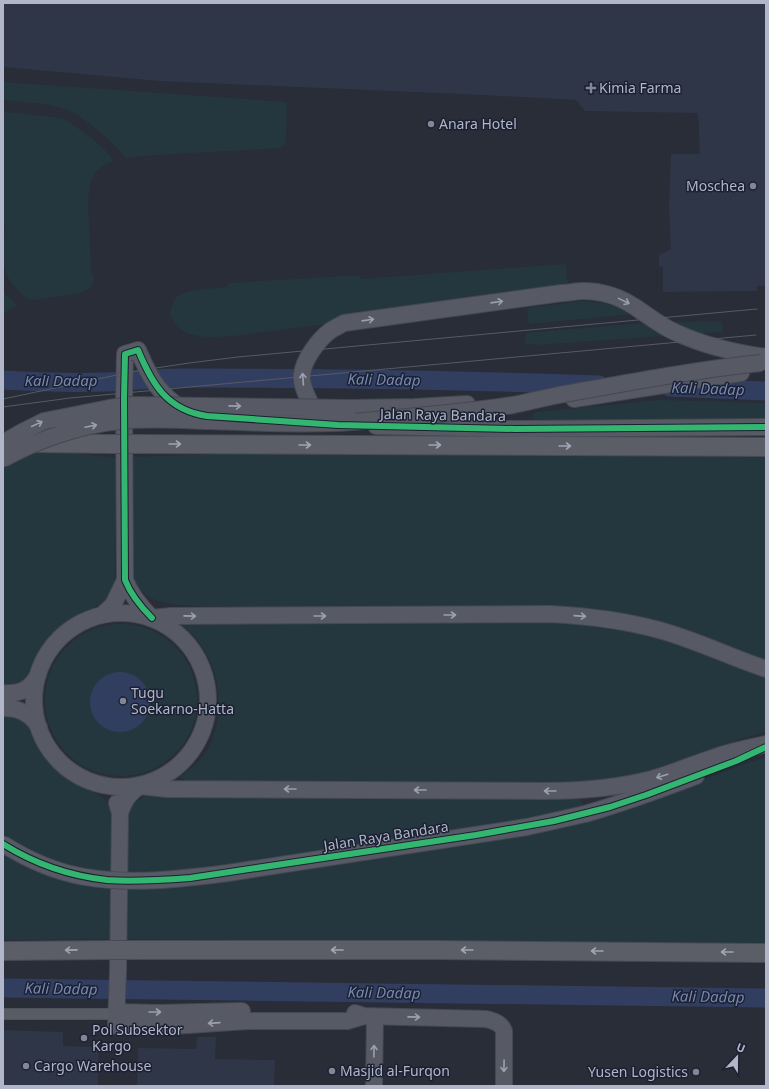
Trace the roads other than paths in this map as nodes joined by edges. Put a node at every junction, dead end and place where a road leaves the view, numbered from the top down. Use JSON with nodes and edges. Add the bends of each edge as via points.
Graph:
{"nodes":[{"id":1,"x":764,"y":363,"type":"edge"},
{"id":2,"x":338,"y":425,"type":"junction"},
{"id":3,"x":766,"y":427,"type":"edge"},
{"id":4,"x":3,"y":443,"type":"edge"},
{"id":5,"x":766,"y":447,"type":"edge"},
{"id":6,"x":3,"y":459,"type":"edge"},
{"id":7,"x":125,"y":580,"type":"junction"},
{"id":8,"x":102,"y":615,"type":"junction"},
{"id":9,"x":152,"y":618,"type":"junction"},
{"id":10,"x":766,"y":669,"type":"edge"},
{"id":11,"x":39,"y":673,"type":"junction"},
{"id":12,"x":3,"y":693,"type":"edge"},
{"id":13,"x":3,"y":708,"type":"edge"},
{"id":14,"x":40,"y":730,"type":"junction"},
{"id":15,"x":766,"y":744,"type":"edge"},
{"id":16,"x":766,"y":747,"type":"edge"},
{"id":17,"x":102,"y":786,"type":"junction"},
{"id":18,"x":140,"y":786,"type":"junction"},
{"id":19,"x":120,"y":813,"type":"junction"},
{"id":20,"x":3,"y":844,"type":"edge"},
{"id":21,"x":3,"y":951,"type":"edge"},
{"id":22,"x":766,"y":953,"type":"edge"},
{"id":23,"x":116,"y":1012,"type":"junction"},
{"id":24,"x":3,"y":1014,"type":"edge"},
{"id":25,"x":370,"y":1016,"type":"junction"},
{"id":26,"x":374,"y":1086,"type":"edge"},
{"id":27,"x":504,"y":1086,"type":"edge"}],
"edges":[{"from":2,"to":1,"type":"street","one_way":true,"via":[[320,414],[309,403],[302,375],[317,344],[331,330],[344,323],[584,291],[613,296],[635,306],[675,333]]},
{"from":4,"to":1,"type":"street","one_way":true,"bridge":true,"via":[[44,421],[132,405],[349,408],[558,402],[741,373]]},
{"from":6,"to":1,"type":"street","name":"Jalan Raya Bandara","one_way":true,"bridge":true,"via":[[42,440],[119,421],[340,423],[478,410],[651,378]]},
{"from":2,"to":3,"type":"street","name":"Jalan Raya Bandara","via":[[515,429]]},
{"from":2,"to":7,"type":"street","name":"Jalan Raya Bandara","via":[[202,416],[186,411],[176,406],[154,383],[140,356],[125,354]]},
{"from":4,"to":5,"type":"main road","one_way":true,"bridge":true},
{"from":7,"to":8,"type":"street","via":[[113,605]]},
{"from":7,"to":9,"type":"street","via":[[137,602]]},
{"from":8,"to":9,"type":"street","via":[[123,613]]},
{"from":8,"to":11,"type":"street","via":[[82,622],[66,634],[53,647]]},
{"from":9,"to":10,"type":"street","one_way":true,"via":[[550,614],[587,616],[660,630]]},
{"from":9,"to":18,"type":"street","via":[[173,630],[192,650],[207,681],[208,711],[200,737],[190,753],[168,772]]},
{"from":11,"to":12,"type":"street","via":[[33,683],[24,690]]},
{"from":11,"to":14,"type":"street","via":[[34,701]]},
{"from":13,"to":14,"type":"street","via":[[16,708],[24,712],[35,720]]},
{"from":14,"to":17,"type":"street","via":[[49,749],[61,764],[89,782]]},
{"from":15,"to":18,"type":"street","one_way":true,"via":[[734,751],[650,780],[589,789],[167,789]]},
{"from":16,"to":20,"type":"street","name":"Jalan Raya Bandara","bridge":true,"via":[[646,795],[585,814],[527,827],[190,878],[108,880],[84,877],[41,864]]},
{"from":17,"to":18,"type":"street"},
{"from":17,"to":19,"type":"street","via":[[111,793]]},
{"from":18,"to":19,"type":"street","via":[[129,794]]},
{"from":19,"to":23,"type":"street"},
{"from":22,"to":21,"type":"main road","one_way":true,"bridge":true,"via":[[435,950]]},
{"from":23,"to":24,"type":"street"},
{"from":23,"to":25,"type":"street","via":[[248,1016],[347,1011]]},
{"from":26,"to":25,"type":"street","one_way":true},
{"from":25,"to":27,"type":"street","one_way":true,"via":[[468,1018],[499,1023],[504,1032]]}]}
